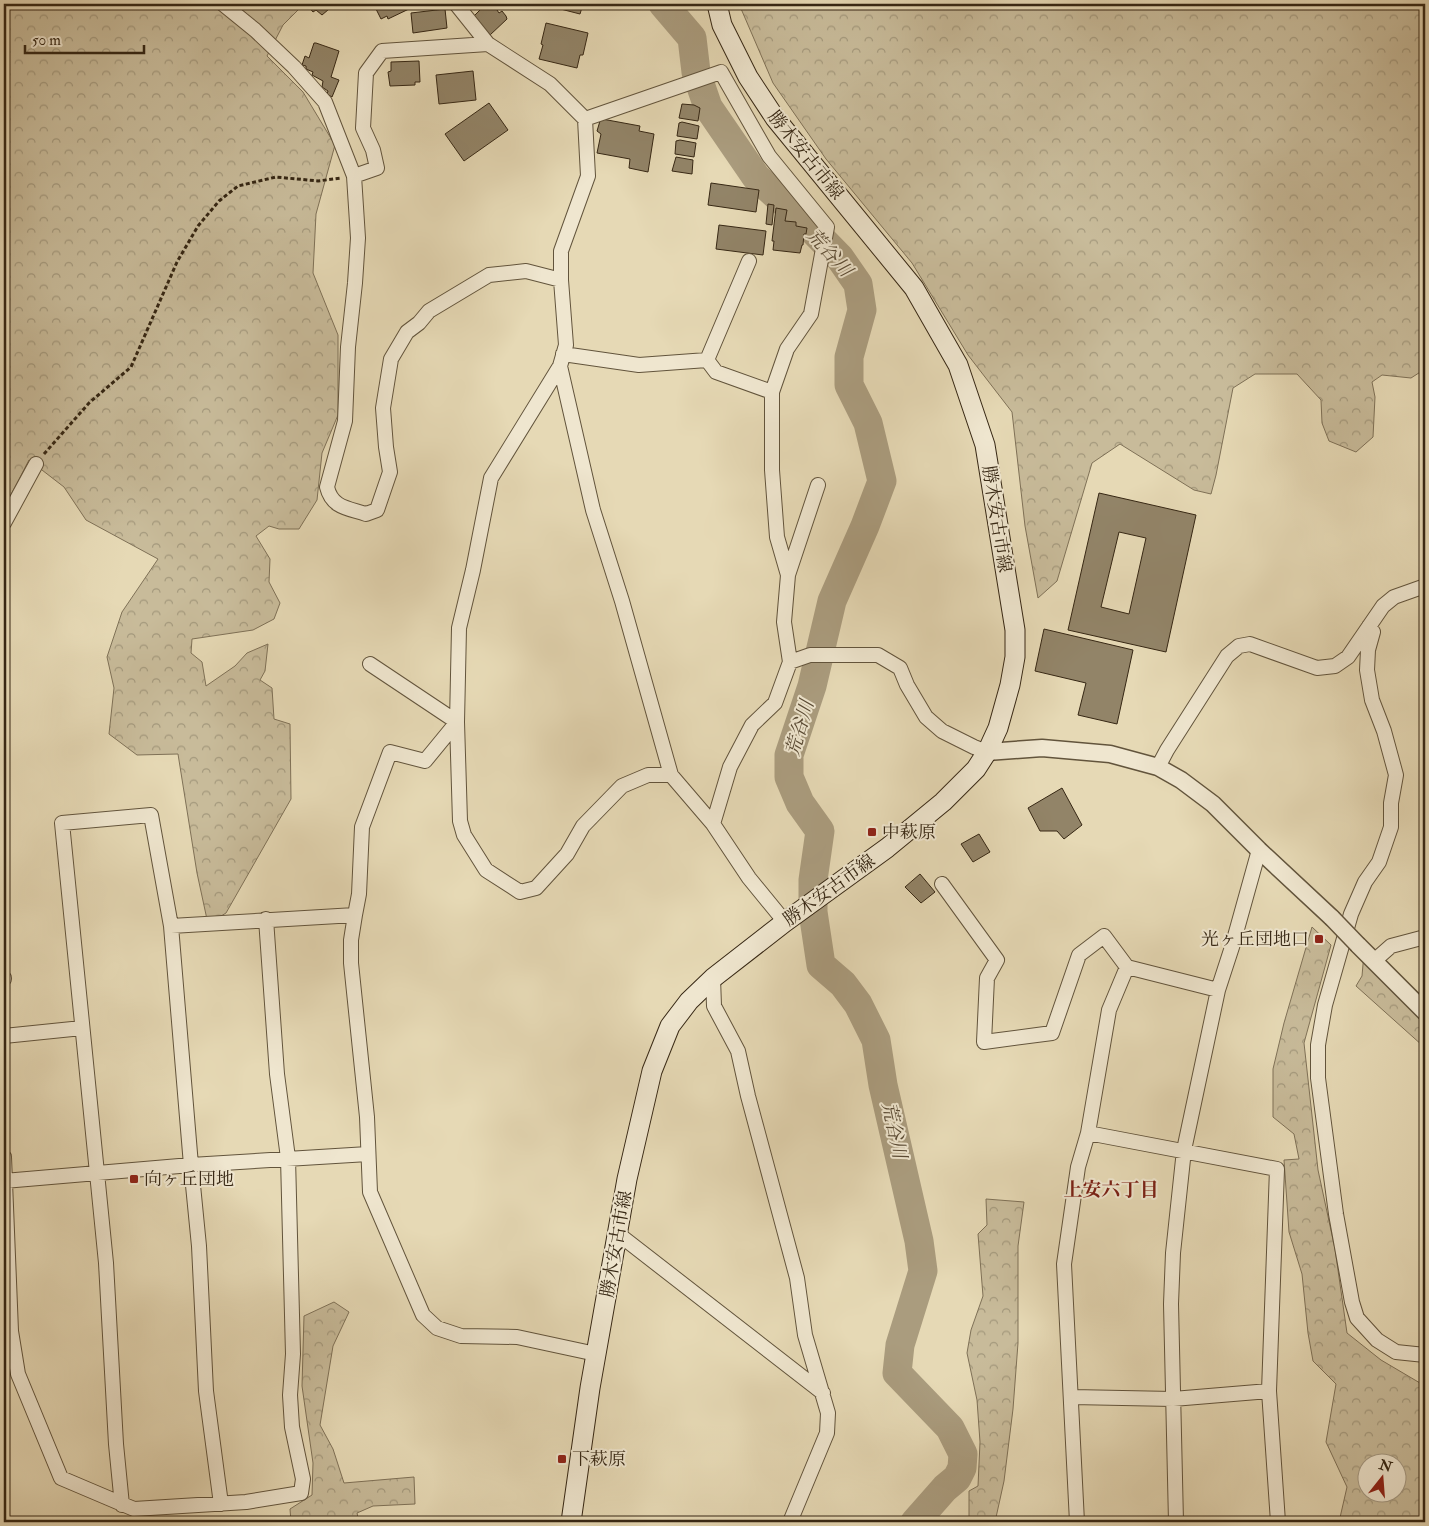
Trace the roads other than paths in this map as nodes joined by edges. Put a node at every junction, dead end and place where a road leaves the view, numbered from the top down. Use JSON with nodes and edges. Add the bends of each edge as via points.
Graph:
{"nodes":[{"id":1,"x":223,"y":4,"type":"edge"},
{"id":2,"x":456,"y":4,"type":"edge"},
{"id":3,"x":716,"y":4,"type":"edge"},
{"id":4,"x":488,"y":44,"type":"junction"},
{"id":5,"x":586,"y":119,"type":"junction"},
{"id":6,"x":354,"y":176,"type":"junction"},
{"id":7,"x":749,"y":261,"type":"dead end"},
{"id":8,"x":561,"y":280,"type":"junction"},
{"id":9,"x":562,"y":360,"type":"junction"},
{"id":10,"x":708,"y":360,"type":"junction"},
{"id":11,"x":772,"y":392,"type":"junction"},
{"id":12,"x":36,"y":464,"type":"road end"},
{"id":13,"x":818,"y":485,"type":"dead end"},
{"id":14,"x":4,"y":523,"type":"edge"},
{"id":15,"x":788,"y":575,"type":"junction"},
{"id":16,"x":1425,"y":586,"type":"edge"},
{"id":17,"x":1369,"y":626,"type":"junction"},
{"id":18,"x":790,"y":662,"type":"junction"},
{"id":19,"x":370,"y":664,"type":"dead end"},
{"id":20,"x":457,"y":722,"type":"junction"},
{"id":21,"x":987,"y":752,"type":"junction"},
{"id":22,"x":1158,"y":767,"type":"junction"},
{"id":23,"x":671,"y":775,"type":"junction"},
{"id":24,"x":713,"y":824,"type":"junction"},
{"id":25,"x":1259,"y":850,"type":"junction"},
{"id":26,"x":942,"y":884,"type":"dead end"},
{"id":27,"x":355,"y":915,"type":"junction"},
{"id":28,"x":790,"y":918,"type":"junction"},
{"id":29,"x":266,"y":919,"type":"junction"},
{"id":30,"x":171,"y":926,"type":"junction"},
{"id":31,"x":1425,"y":937,"type":"edge"},
{"id":32,"x":1374,"y":961,"type":"junction"},
{"id":33,"x":1127,"y":967,"type":"junction"},
{"id":34,"x":713,"y":978,"type":"junction"},
{"id":35,"x":1218,"y":990,"type":"junction"},
{"id":36,"x":1425,"y":1012,"type":"edge"},
{"id":37,"x":82,"y":1028,"type":"junction"},
{"id":38,"x":4,"y":1036,"type":"edge"},
{"id":39,"x":1088,"y":1133,"type":"junction"},
{"id":40,"x":1184,"y":1150,"type":"junction"},
{"id":41,"x":368,"y":1154,"type":"junction"},
{"id":42,"x":4,"y":1157,"type":"edge"},
{"id":43,"x":288,"y":1158,"type":"junction"},
{"id":44,"x":190,"y":1165,"type":"junction"},
{"id":45,"x":96,"y":1174,"type":"junction"},
{"id":46,"x":5,"y":1181,"type":"edge"},
{"id":47,"x":617,"y":1233,"type":"junction"},
{"id":48,"x":596,"y":1354,"type":"junction"},
{"id":49,"x":1425,"y":1355,"type":"edge"},
{"id":50,"x":1269,"y":1392,"type":"junction"},
{"id":51,"x":823,"y":1393,"type":"junction"},
{"id":52,"x":1072,"y":1397,"type":"junction"},
{"id":53,"x":1173,"y":1399,"type":"junction"},
{"id":54,"x":221,"y":1504,"type":"junction"},
{"id":55,"x":122,"y":1505,"type":"junction"},
{"id":56,"x":571,"y":1522,"type":"edge"},
{"id":57,"x":790,"y":1522,"type":"edge"},
{"id":58,"x":1077,"y":1522,"type":"edge"},
{"id":59,"x":1176,"y":1522,"type":"edge"},
{"id":60,"x":1278,"y":1522,"type":"edge"}],
"edges":[{"from":1,"to":6,"type":"street","via":[[294,67],[325,102]]},
{"from":2,"to":4,"type":"street"},
{"from":3,"to":21,"type":"main road","name":"勝木安古市線","via":[[722,25],[748,77],[775,118],[914,288],[958,365],[985,446],[1015,630],[1015,658],[1010,685],[998,728]]},
{"from":4,"to":5,"type":"street","via":[[550,84]]},
{"from":4,"to":6,"type":"street","via":[[382,51],[366,73],[363,128],[377,168]]},
{"from":5,"to":8,"type":"street","via":[[588,176],[560,251]]},
{"from":5,"to":11,"type":"street","via":[[721,72],[769,156],[827,227],[811,314],[787,349]]},
{"from":6,"to":8,"type":"street","via":[[358,238],[345,421],[327,487],[330,498],[341,506],[366,514],[377,510],[390,472],[383,408],[391,359],[407,332],[428,311],[489,275],[526,271]]},
{"from":7,"to":10,"type":"street"},
{"from":8,"to":9,"type":"street","via":[[566,344]]},
{"from":9,"to":10,"type":"street","via":[[639,365]]},
{"from":9,"to":20,"type":"street","via":[[490,478],[459,628]]},
{"from":9,"to":23,"type":"street","via":[[593,510]]},
{"from":10,"to":11,"type":"street","via":[[716,372]]},
{"from":11,"to":15,"type":"street","via":[[772,470],[777,537]]},
{"from":12,"to":14,"type":"street"},
{"from":13,"to":15,"type":"street"},
{"from":15,"to":18,"type":"street","via":[[784,622]]},
{"from":16,"to":17,"type":"street","via":[[1394,597],[1382,606]]},
{"from":17,"to":22,"type":"street","via":[[1348,657],[1335,666],[1317,668],[1250,644],[1239,646],[1226,656]]},
{"from":17,"to":49,"type":"street","via":[[1373,632],[1367,670],[1372,700],[1396,775],[1391,826],[1379,862],[1365,882],[1351,914],[1325,1005],[1318,1045],[1318,1078],[1336,1214],[1357,1318],[1377,1340],[1396,1352]]},
{"from":18,"to":21,"type":"street","via":[[810,655],[878,655],[900,668],[926,717],[936,726]]},
{"from":18,"to":24,"type":"street","via":[[775,703],[752,725],[730,767]]},
{"from":19,"to":20,"type":"street"},
{"from":20,"to":23,"type":"street","via":[[460,821],[464,835],[486,870],[520,892],[536,888],[567,854],[583,826],[622,786],[648,775]]},
{"from":20,"to":27,"type":"street","via":[[425,761],[390,752],[362,827]]},
{"from":21,"to":22,"type":"street","via":[[1042,748],[1110,754]]},
{"from":21,"to":28,"type":"main road","name":"勝木安古市線","via":[[976,769],[943,802],[887,848]]},
{"from":22,"to":25,"type":"street","via":[[1213,804]]},
{"from":23,"to":24,"type":"street"},
{"from":24,"to":28,"type":"street","via":[[749,878]]},
{"from":25,"to":32,"type":"street","bridge":true},
{"from":25,"to":35,"type":"street"},
{"from":26,"to":33,"type":"street","via":[[997,960],[987,978],[984,1042],[1052,1033],[1079,954],[1104,936]]},
{"from":27,"to":29,"type":"street"},
{"from":27,"to":41,"type":"street","via":[[351,963]]},
{"from":28,"to":34,"type":"main road","name":"勝木安古市線"},
{"from":29,"to":30,"type":"street"},
{"from":29,"to":43,"type":"street","via":[[277,1074]]},
{"from":30,"to":37,"type":"street","via":[[151,815],[62,823]]},
{"from":30,"to":44,"type":"street"},
{"from":31,"to":32,"type":"street","via":[[1391,946]]},
{"from":32,"to":36,"type":"street"},
{"from":33,"to":35,"type":"street"},
{"from":33,"to":39,"type":"street","via":[[1109,1010]]},
{"from":34,"to":47,"type":"main road","name":"勝木安古市線","via":[[689,1001],[670,1026],[661,1045],[652,1071]]},
{"from":34,"to":51,"type":"street","via":[[714,1006],[738,1050],[797,1278],[805,1335]]},
{"from":35,"to":40,"type":"street"},
{"from":37,"to":38,"type":"street"},
{"from":37,"to":45,"type":"street"},
{"from":39,"to":40,"type":"street"},
{"from":39,"to":52,"type":"street","via":[[1078,1167],[1064,1264]]},
{"from":40,"to":50,"type":"street","via":[[1277,1169]]},
{"from":40,"to":53,"type":"street","via":[[1173,1253]]},
{"from":41,"to":43,"type":"street"},
{"from":41,"to":48,"type":"street","via":[[370,1192],[423,1316],[437,1328],[461,1336],[517,1337]]},
{"from":42,"to":46,"type":"street"},
{"from":43,"to":44,"type":"street"},
{"from":43,"to":54,"type":"street","via":[[293,1354],[290,1395],[292,1427],[303,1479],[302,1493]]},
{"from":44,"to":45,"type":"street"},
{"from":44,"to":54,"type":"street","via":[[199,1246],[206,1391]]},
{"from":45,"to":46,"type":"street"},
{"from":45,"to":55,"type":"street","via":[[106,1263]]},
{"from":46,"to":55,"type":"street","via":[[11,1331],[18,1374],[61,1478]]},
{"from":47,"to":48,"type":"main road","name":"勝木安古市線"},
{"from":47,"to":51,"type":"street"},
{"from":48,"to":56,"type":"main road","name":"勝木安古市線"},
{"from":50,"to":53,"type":"street"},
{"from":50,"to":60,"type":"street"},
{"from":51,"to":57,"type":"street","via":[[828,1413],[827,1433]]},
{"from":52,"to":53,"type":"street"},
{"from":52,"to":58,"type":"street"},
{"from":53,"to":59,"type":"street"},
{"from":54,"to":55,"type":"street","via":[[134,1509]]}]}
